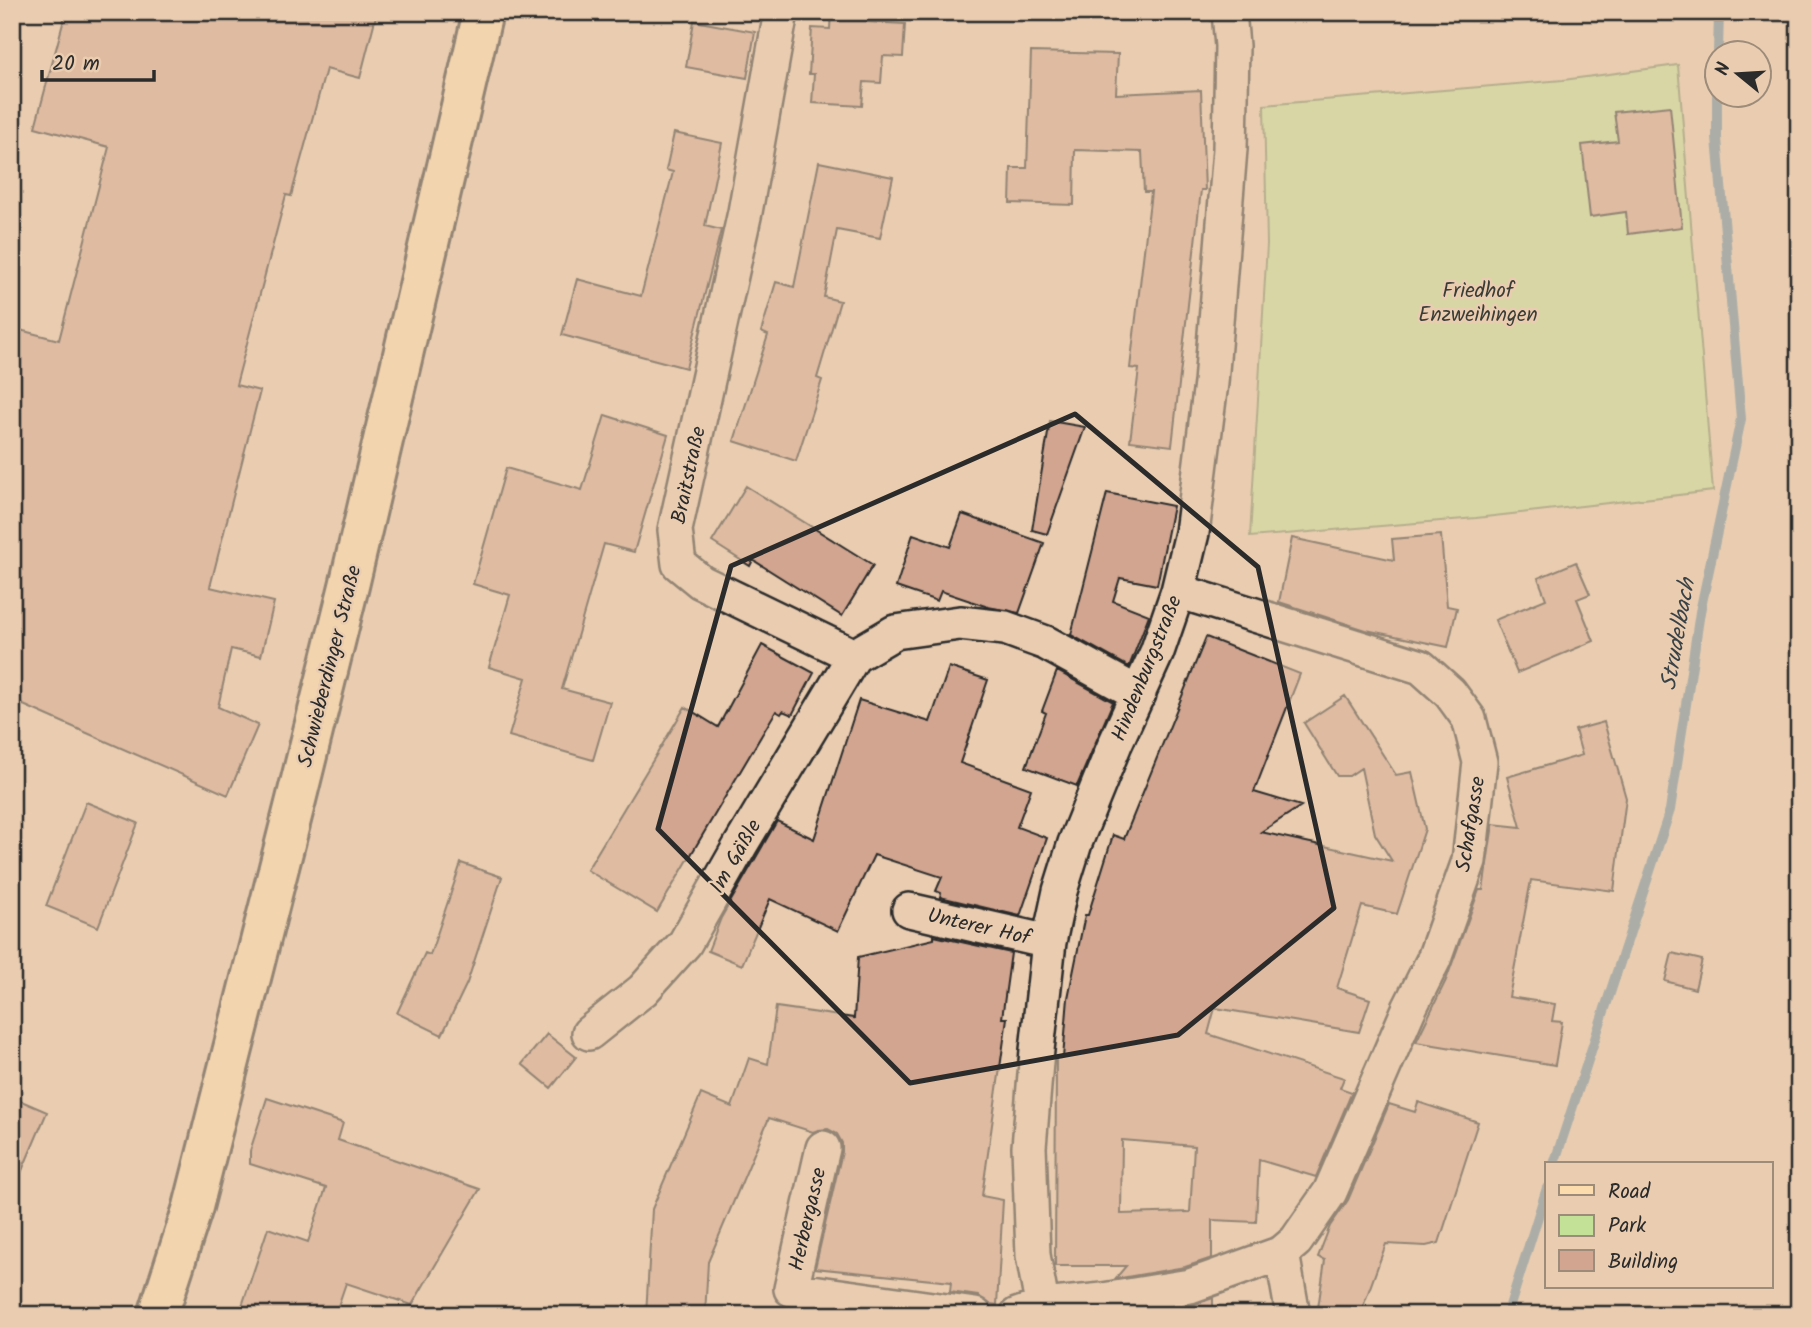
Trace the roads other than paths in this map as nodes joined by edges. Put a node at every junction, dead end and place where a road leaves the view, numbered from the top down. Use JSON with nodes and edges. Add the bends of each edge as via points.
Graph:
{"nodes":[{"id":1,"x":483,"y":12,"type":"edge"},
{"id":2,"x":781,"y":12,"type":"edge"},
{"id":3,"x":1229,"y":12,"type":"edge"},
{"id":4,"x":1178,"y":591,"type":"junction"},
{"id":5,"x":854,"y":656,"type":"junction"},
{"id":6,"x":1139,"y":694,"type":"junction"},
{"id":7,"x":909,"y":910,"type":"dead end"},
{"id":8,"x":1049,"y":942,"type":"junction"},
{"id":9,"x":589,"y":1033,"type":"dead end"},
{"id":10,"x":822,"y":1148,"type":"dead end"},
{"id":11,"x":1282,"y":1253,"type":"junction"},
{"id":12,"x":790,"y":1302,"type":"edge"},
{"id":13,"x":1035,"y":1312,"type":"edge"},
{"id":14,"x":158,"y":1315,"type":"edge"},
{"id":15,"x":975,"y":1315,"type":"edge"},
{"id":16,"x":1293,"y":1315,"type":"edge"}],
"edges":[{"from":1,"to":14,"type":"main road","name":"Schwieberdinger Straße","via":[[296,800],[193,1207]]},
{"from":2,"to":5,"type":"street","name":"Braitstraße","via":[[745,212],[676,541],[679,564],[701,582]]},
{"from":3,"to":4,"type":"street","name":"Hindenburgstraße","via":[[1230,149],[1211,383],[1197,502]]},
{"from":4,"to":6,"type":"street","name":"Hindenburgstraße"},
{"from":4,"to":11,"type":"street","name":"Schafgasse","via":[[1421,667],[1450,693],[1469,719],[1480,762],[1469,860],[1434,959],[1330,1192],[1296,1241]]},
{"from":5,"to":6,"type":"street","via":[[895,632],[960,623],[1005,628],[1046,643]]},
{"from":5,"to":9,"type":"street","name":"Im Gäßle","via":[[685,943],[643,990]]},
{"from":6,"to":8,"type":"street","name":"Hindenburgstraße","via":[[1075,843]]},
{"from":7,"to":8,"type":"street","name":"Unterer Hof"},
{"from":8,"to":13,"type":"street","name":"Hindenburgstraße","via":[[1029,1147]]},
{"from":10,"to":12,"type":"street","name":"Herbergasse"},
{"from":11,"to":13,"type":"street","name":"Schafgasse","via":[[1190,1286]]},
{"from":11,"to":16,"type":"street"},
{"from":12,"to":15,"type":"street","name":"Herbergasse"}]}
